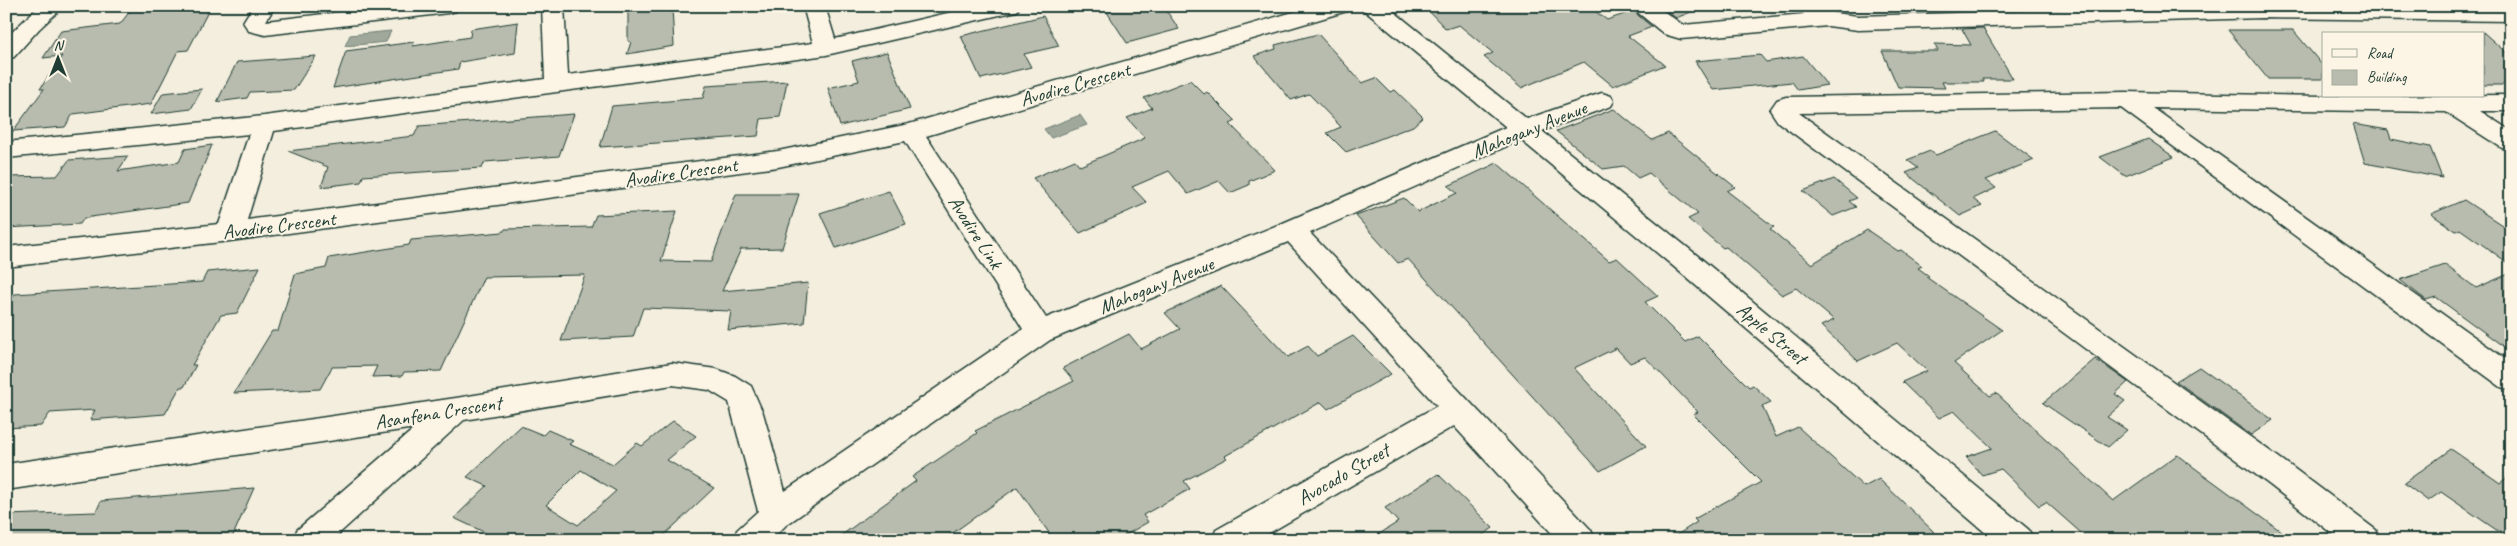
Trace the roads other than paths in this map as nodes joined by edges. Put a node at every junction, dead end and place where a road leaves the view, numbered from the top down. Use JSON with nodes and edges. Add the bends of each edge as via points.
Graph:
{"nodes":[{"id":1,"x":53,"y":6,"type":"edge"},
{"id":2,"x":264,"y":6,"type":"edge"},
{"id":3,"x":448,"y":6,"type":"edge"},
{"id":4,"x":553,"y":6,"type":"edge"},
{"id":5,"x":814,"y":6,"type":"edge"},
{"id":6,"x":1008,"y":6,"type":"edge"},
{"id":7,"x":1339,"y":6,"type":"edge"},
{"id":8,"x":1370,"y":6,"type":"edge"},
{"id":9,"x":1641,"y":6,"type":"edge"},
{"id":10,"x":1806,"y":6,"type":"edge"},
{"id":11,"x":2511,"y":14,"type":"edge"},
{"id":12,"x":1828,"y":19,"type":"junction"},
{"id":13,"x":826,"y":48,"type":"junction"},
{"id":14,"x":6,"y":52,"type":"edge"},
{"id":15,"x":557,"y":84,"type":"junction"},
{"id":16,"x":2126,"y":100,"type":"junction"},
{"id":17,"x":1602,"y":101,"type":"dead end"},
{"id":18,"x":2511,"y":103,"type":"edge"},
{"id":19,"x":2451,"y":104,"type":"junction"},
{"id":20,"x":264,"y":124,"type":"junction"},
{"id":21,"x":1524,"y":128,"type":"junction"},
{"id":22,"x":911,"y":132,"type":"junction"},
{"id":23,"x":2511,"y":142,"type":"edge"},
{"id":24,"x":6,"y":150,"type":"edge"},
{"id":25,"x":1292,"y":230,"type":"junction"},
{"id":26,"x":230,"y":232,"type":"junction"},
{"id":27,"x":6,"y":257,"type":"edge"},
{"id":28,"x":1040,"y":332,"type":"junction"},
{"id":29,"x":2511,"y":379,"type":"edge"},
{"id":30,"x":1458,"y":409,"type":"junction"},
{"id":31,"x":456,"y":410,"type":"junction"},
{"id":32,"x":6,"y":477,"type":"edge"},
{"id":33,"x":775,"y":515,"type":"junction"},
{"id":34,"x":309,"y":540,"type":"edge"},
{"id":35,"x":749,"y":540,"type":"edge"},
{"id":36,"x":1228,"y":540,"type":"edge"},
{"id":37,"x":1580,"y":540,"type":"edge"},
{"id":38,"x":2017,"y":540,"type":"edge"},
{"id":39,"x":2364,"y":540,"type":"edge"}],
"edges":[{"from":1,"to":14,"type":"street","via":[[31,24]]},
{"from":2,"to":3,"type":"street","via":[[254,22],[265,28]]},
{"from":4,"to":15,"type":"street"},
{"from":5,"to":13,"type":"street"},
{"from":6,"to":13,"type":"street"},
{"from":7,"to":22,"type":"street","name":"Avodire Crescent"},
{"from":8,"to":21,"type":"street","name":"Apple Street"},
{"from":9,"to":12,"type":"street","via":[[1681,32]]},
{"from":10,"to":12,"type":"street"},
{"from":11,"to":12,"type":"street","via":[[2262,11],[1858,23]]},
{"from":13,"to":15,"type":"street"},
{"from":15,"to":20,"type":"street"},
{"from":16,"to":19,"type":"street"},
{"from":16,"to":29,"type":"street"},
{"from":16,"to":39,"type":"street","via":[[1786,105],[1782,110]]},
{"from":17,"to":21,"type":"street","name":"Mahogany Avenue"},
{"from":18,"to":19,"type":"street"},
{"from":19,"to":23,"type":"street"},
{"from":20,"to":24,"type":"street"},
{"from":20,"to":26,"type":"street"},
{"from":21,"to":25,"type":"street","name":"Mahogany Avenue"},
{"from":21,"to":38,"type":"street","name":"Apple Street"},
{"from":22,"to":26,"type":"street","name":"Avodire Crescent","via":[[778,159]]},
{"from":22,"to":28,"type":"street","name":"Avodire Link"},
{"from":25,"to":28,"type":"street","name":"Mahogany Avenue"},
{"from":25,"to":30,"type":"street"},
{"from":26,"to":27,"type":"street","name":"Avodire Crescent"},
{"from":28,"to":33,"type":"street","name":"Mahogany Avenue"},
{"from":30,"to":36,"type":"street","name":"Avocado Street"},
{"from":30,"to":37,"type":"street"},
{"from":31,"to":32,"type":"street","name":"Asanfena Crescent"},
{"from":31,"to":33,"type":"street","name":"Asanfena Crescent","via":[[672,374],[721,381],[742,396]]},
{"from":31,"to":34,"type":"street"},
{"from":33,"to":35,"type":"street","name":"Mahogany Avenue"}]}
